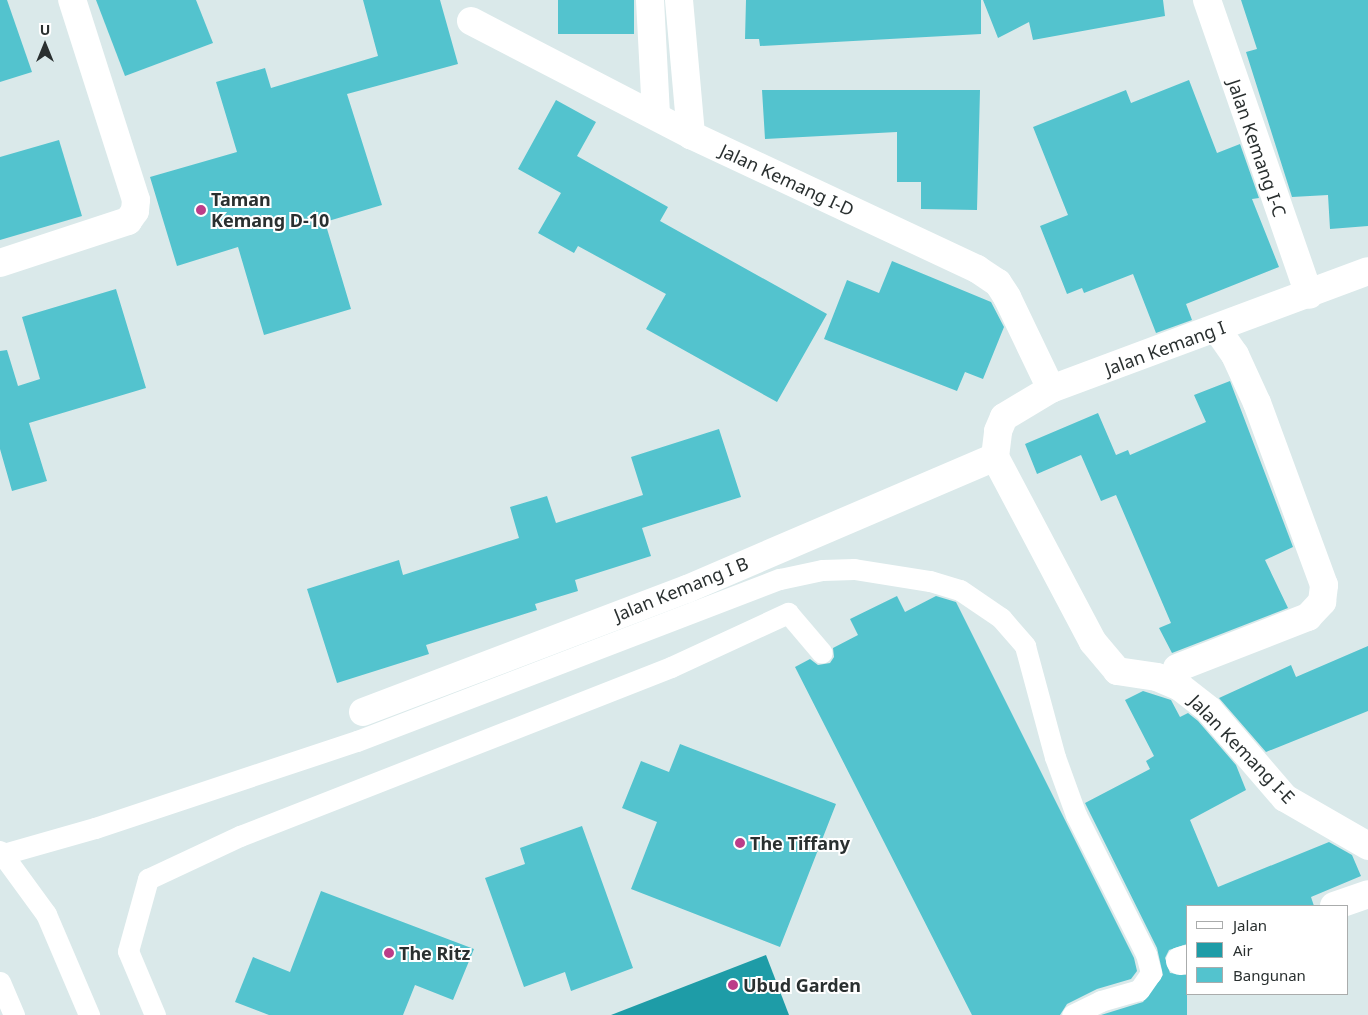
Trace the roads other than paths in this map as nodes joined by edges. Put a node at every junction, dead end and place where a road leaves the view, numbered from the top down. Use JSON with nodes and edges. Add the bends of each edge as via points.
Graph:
{"nodes":[{"id":1,"x":72,"y":0,"type":"edge"},
{"id":2,"x":650,"y":0,"type":"edge"},
{"id":3,"x":679,"y":0,"type":"edge"},
{"id":4,"x":1207,"y":0,"type":"edge"},
{"id":5,"x":471,"y":22,"type":"dead end"},
{"id":6,"x":656,"y":116,"type":"junction"},
{"id":7,"x":691,"y":135,"type":"junction"},
{"id":8,"x":0,"y":263,"type":"edge"},
{"id":9,"x":1368,"y":271,"type":"edge"},
{"id":10,"x":1309,"y":295,"type":"junction"},
{"id":11,"x":1217,"y":329,"type":"junction"},
{"id":12,"x":1051,"y":389,"type":"junction"},
{"id":13,"x":995,"y":457,"type":"junction"},
{"id":14,"x":822,"y":653,"type":"dead end"},
{"id":15,"x":1177,"y":668,"type":"dead end"},
{"id":16,"x":363,"y":712,"type":"dead end"},
{"id":17,"x":1368,"y":846,"type":"edge"},
{"id":18,"x":1,"y":852,"type":"edge"},
{"id":19,"x":1368,"y":894,"type":"edge"},
{"id":20,"x":1337,"y":905,"type":"edge"},
{"id":21,"x":0,"y":982,"type":"edge"},
{"id":22,"x":14,"y":1015,"type":"edge"},
{"id":23,"x":89,"y":1015,"type":"edge"},
{"id":24,"x":155,"y":1015,"type":"edge"},
{"id":25,"x":1072,"y":1015,"type":"edge"}],
"edges":[{"from":1,"to":8,"type":"street","via":[[136,200],[136,211],[128,221]]},
{"from":2,"to":6,"type":"street"},
{"from":3,"to":7,"type":"street"},
{"from":4,"to":10,"type":"street","name":"Jalan Kemang I-C"},
{"from":5,"to":6,"type":"street","name":"Jalan Kemang I-D"},
{"from":6,"to":7,"type":"street","name":"Jalan Kemang I-D"},
{"from":7,"to":12,"type":"street","name":"Jalan Kemang I-D","via":[[977,269],[998,283]]},
{"from":9,"to":10,"type":"street","name":"Jalan Kemang I"},
{"from":10,"to":11,"type":"street","name":"Jalan Kemang I"},
{"from":11,"to":12,"type":"street","name":"Jalan Kemang I"},
{"from":11,"to":15,"type":"street","via":[[1235,355],[1257,403],[1324,585],[1322,602],[1308,617]]},
{"from":12,"to":13,"type":"street","name":"Jalan Kemang I","via":[[1004,416],[998,431]]},
{"from":13,"to":16,"type":"street","name":"Jalan Kemang I B","via":[[686,589]]},
{"from":13,"to":17,"type":"street","name":"Jalan Kemang I-E","via":[[1093,642],[1117,671],[1157,677],[1180,687],[1209,710],[1286,798]]},
{"from":14,"to":24,"type":"lane","via":[[788,614],[671,666],[240,836],[148,879],[128,951]]},
{"from":18,"to":23,"type":"lane","via":[[46,914]]},
{"from":18,"to":25,"type":"lane","via":[[95,828],[357,741],[780,579],[822,570],[854,569],[930,581],[960,590],[1001,618],[1025,646],[1055,757],[1076,815],[1146,954],[1151,973],[1138,990],[1101,1001]]},
{"from":19,"to":20,"type":"street"},
{"from":21,"to":22,"type":"lane"}]}
